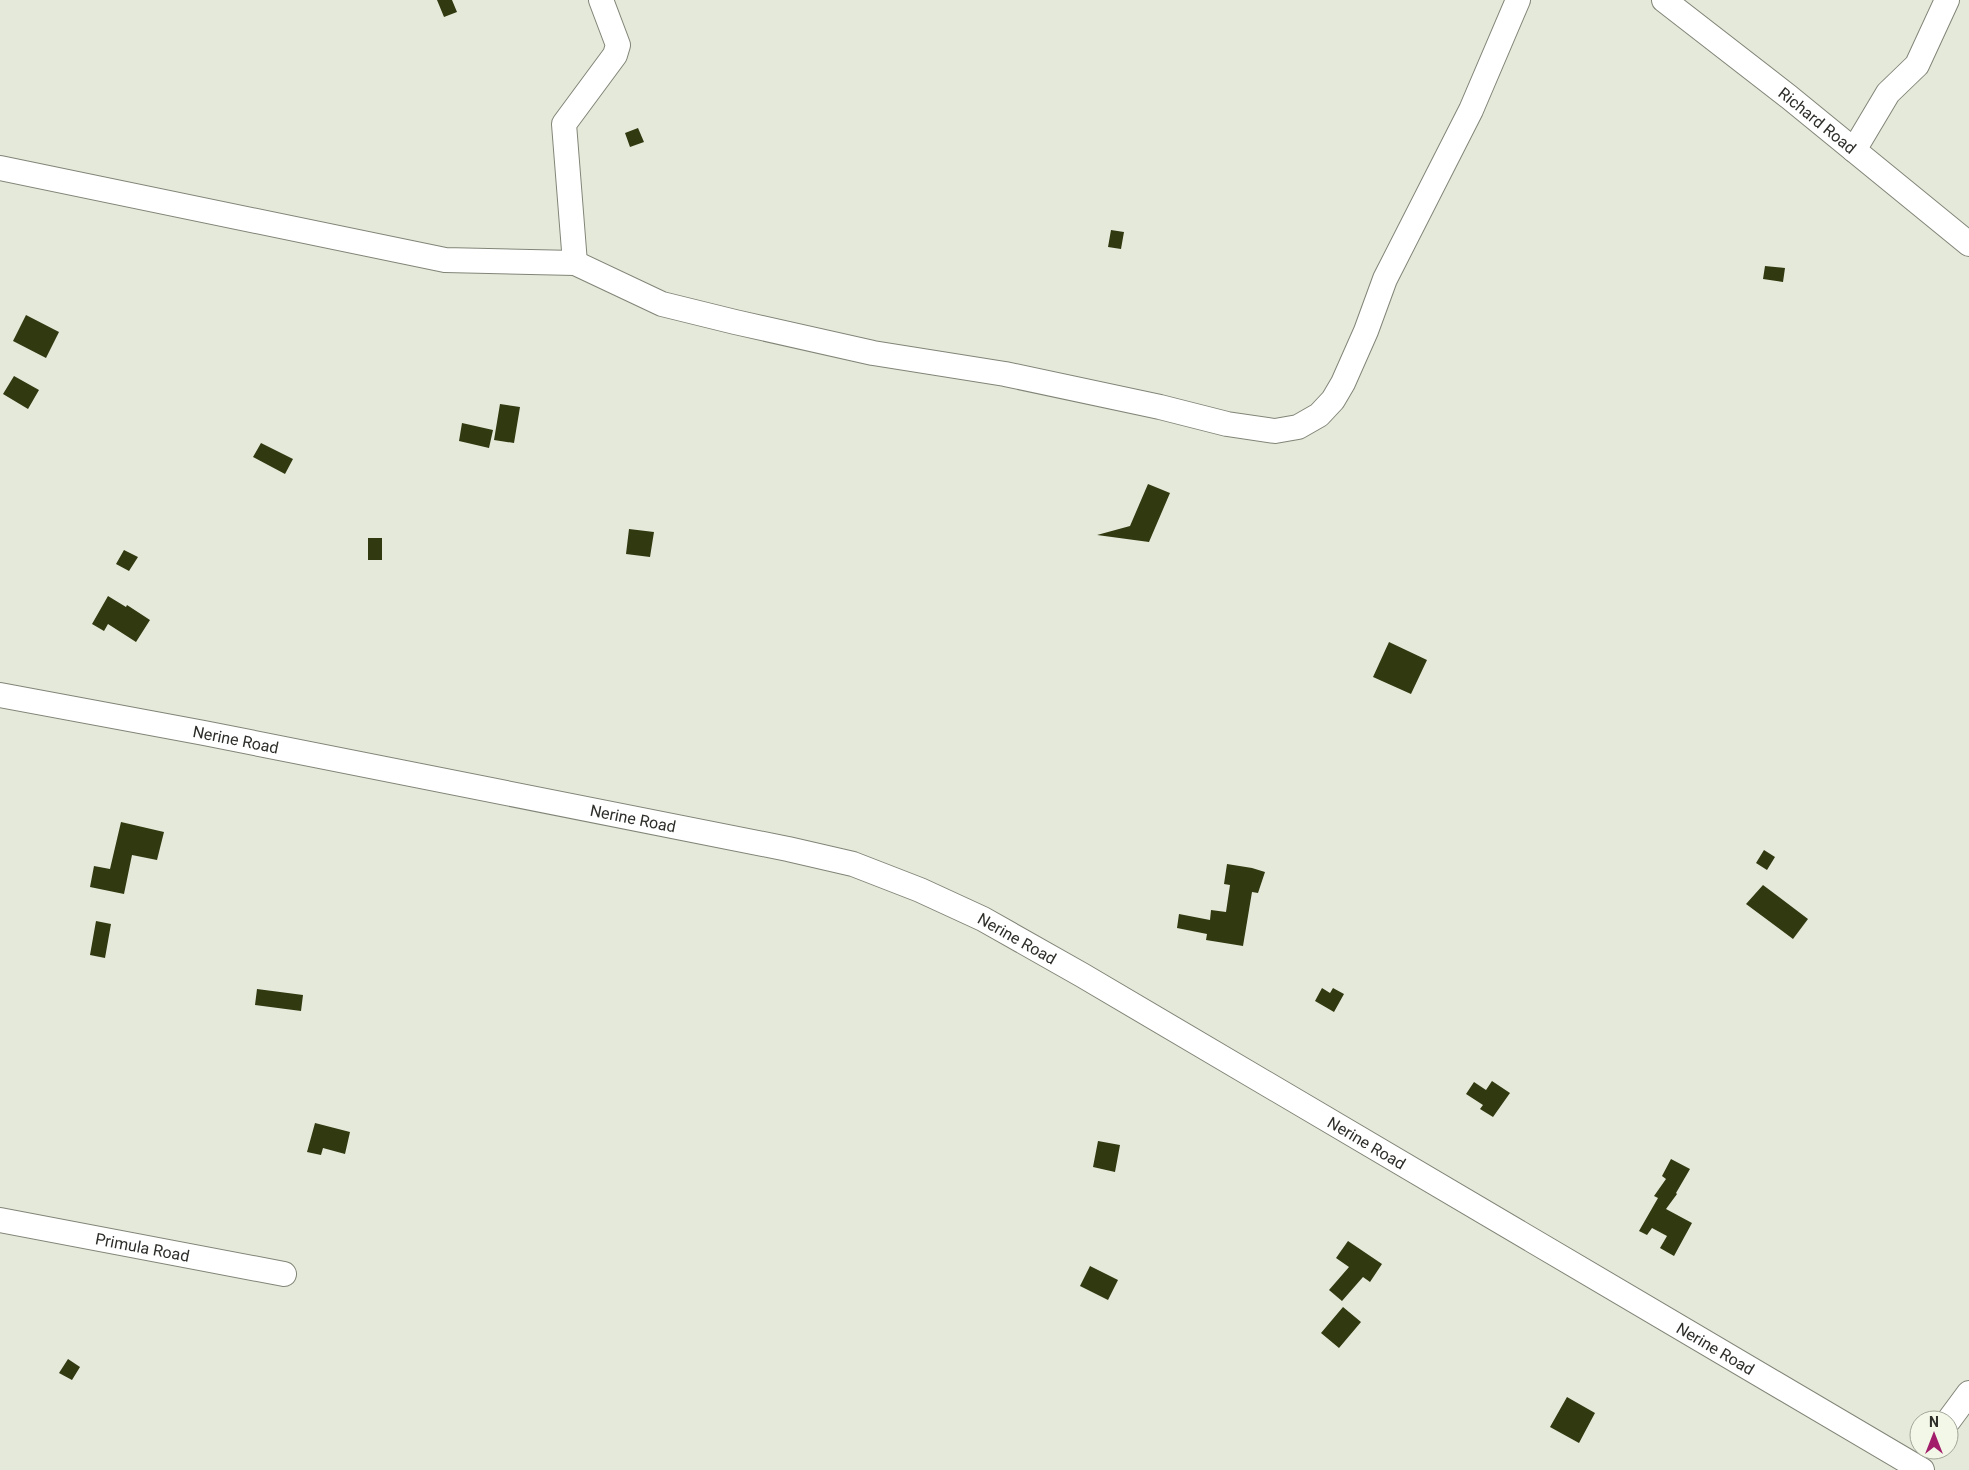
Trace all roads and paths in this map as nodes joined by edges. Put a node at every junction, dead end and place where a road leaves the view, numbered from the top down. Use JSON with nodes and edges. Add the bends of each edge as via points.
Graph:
{"nodes":[{"id":1,"x":601,"y":0,"type":"edge"},
{"id":2,"x":1518,"y":0,"type":"edge"},
{"id":3,"x":1664,"y":0,"type":"edge"},
{"id":4,"x":1946,"y":0,"type":"edge"},
{"id":5,"x":1854,"y":150,"type":"junction"},
{"id":6,"x":0,"y":168,"type":"edge"},
{"id":7,"x":1969,"y":244,"type":"edge"},
{"id":8,"x":575,"y":263,"type":"junction"},
{"id":9,"x":0,"y":695,"type":"edge"},
{"id":10,"x":0,"y":1220,"type":"edge"},
{"id":11,"x":284,"y":1274,"type":"dead end"},
{"id":12,"x":1969,"y":1393,"type":"edge"},
{"id":13,"x":1956,"y":1410,"type":"edge"},
{"id":14,"x":1921,"y":1462,"type":"edge"}],
"edges":[{"from":1,"to":8,"type":"street","via":[[618,45],[615,55],[564,124]]},
{"from":2,"to":8,"type":"street","via":[[1471,110],[1385,279],[1343,384],[1319,415],[1298,426],[1275,431],[1256,430],[1081,389],[873,353],[662,304]]},
{"from":3,"to":5,"type":"street","name":"Richard Road"},
{"from":4,"to":5,"type":"street","via":[[1917,65],[1888,93]]},
{"from":5,"to":7,"type":"street","name":"Richard Road"},
{"from":6,"to":8,"type":"street","via":[[445,260]]},
{"from":9,"to":14,"type":"street","name":"Nerine Road","via":[[770,845],[853,864],[920,890],[982,919],[1082,975]]},
{"from":10,"to":11,"type":"street","name":"Primula Road"},
{"from":12,"to":13,"type":"street"}]}
